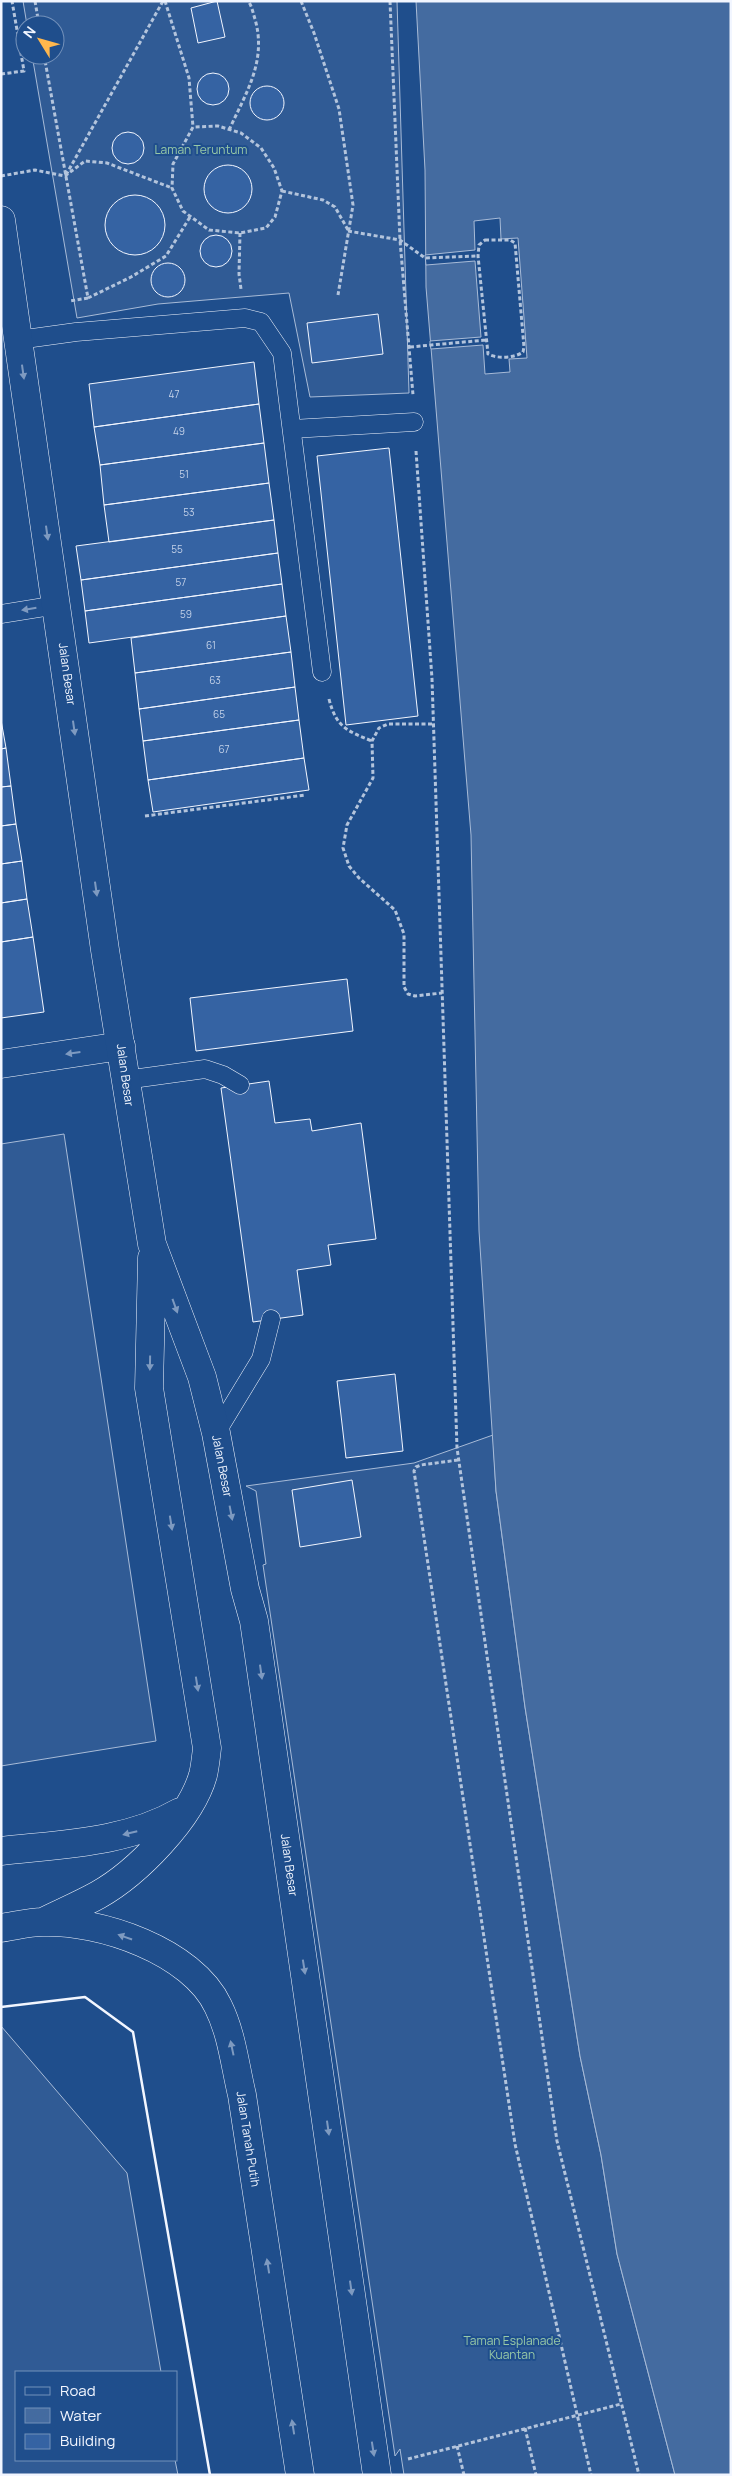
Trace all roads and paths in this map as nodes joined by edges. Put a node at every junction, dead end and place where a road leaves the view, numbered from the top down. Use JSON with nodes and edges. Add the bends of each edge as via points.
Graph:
{"nodes":[{"id":1,"x":12,"y":1,"type":"edge"},
{"id":2,"x":35,"y":1,"type":"edge"},
{"id":3,"x":164,"y":1,"type":"edge"},
{"id":4,"x":248,"y":1,"type":"edge"},
{"id":5,"x":301,"y":1,"type":"edge"},
{"id":6,"x":390,"y":1,"type":"edge"},
{"id":7,"x":37,"y":15,"type":"edge"},
{"id":8,"x":46,"y":65,"type":"edge"},
{"id":9,"x":1,"y":74,"type":"edge"},
{"id":10,"x":193,"y":127,"type":"junction"},
{"id":11,"x":230,"y":130,"type":"junction"},
{"id":12,"x":1,"y":176,"type":"edge"},
{"id":13,"x":65,"y":176,"type":"junction"},
{"id":14,"x":172,"y":188,"type":"junction"},
{"id":15,"x":282,"y":192,"type":"junction"},
{"id":16,"x":190,"y":217,"type":"junction"},
{"id":17,"x":1,"y":220,"type":"edge"},
{"id":18,"x":348,"y":231,"type":"junction"},
{"id":19,"x":240,"y":233,"type":"junction"},
{"id":20,"x":400,"y":240,"type":"junction"},
{"id":21,"x":478,"y":256,"type":"junction"},
{"id":22,"x":338,"y":295,"type":"dead end"},
{"id":23,"x":88,"y":298,"type":"junction"},
{"id":24,"x":68,"y":302,"type":"dead end"},
{"id":25,"x":8,"y":313,"type":"edge"},
{"id":26,"x":245,"y":318,"type":"junction"},
{"id":27,"x":18,"y":340,"type":"junction"},
{"id":28,"x":486,"y":340,"type":"junction"},
{"id":29,"x":409,"y":347,"type":"junction"},
{"id":30,"x":414,"y":422,"type":"junction"},
{"id":31,"x":292,"y":429,"type":"junction"},
{"id":32,"x":57,"y":605,"type":"junction"},
{"id":33,"x":1,"y":614,"type":"edge"},
{"id":34,"x":322,"y":672,"type":"joint"},
{"id":35,"x":432,"y":724,"type":"junction"},
{"id":36,"x":372,"y":741,"type":"junction"},
{"id":37,"x":305,"y":795,"type":"dead end"},
{"id":38,"x":145,"y":816,"type":"dead end"},
{"id":39,"x":442,"y":992,"type":"junction"},
{"id":40,"x":121,"y":1046,"type":"junction"},
{"id":41,"x":1,"y":1064,"type":"edge"},
{"id":42,"x":125,"y":1080,"type":"junction"},
{"id":43,"x":240,"y":1085,"type":"dead end"},
{"id":44,"x":152,"y":1244,"type":"junction"},
{"id":45,"x":271,"y":1319,"type":"dead end"},
{"id":46,"x":216,"y":1433,"type":"junction"},
{"id":47,"x":458,"y":1460,"type":"junction"},
{"id":48,"x":190,"y":1806,"type":"junction"},
{"id":49,"x":1,"y":1851,"type":"edge"},
{"id":50,"x":43,"y":1922,"type":"junction"},
{"id":51,"x":1,"y":1928,"type":"edge"},
{"id":52,"x":622,"y":2404,"type":"junction"},
{"id":53,"x":577,"y":2416,"type":"junction"},
{"id":54,"x":525,"y":2428,"type":"junction"},
{"id":55,"x":457,"y":2446,"type":"junction"},
{"id":56,"x":377,"y":2471,"type":"edge"},
{"id":57,"x":300,"y":2475,"type":"edge"},
{"id":58,"x":464,"y":2475,"type":"edge"},
{"id":59,"x":536,"y":2475,"type":"edge"},
{"id":60,"x":590,"y":2475,"type":"edge"},
{"id":61,"x":638,"y":2475,"type":"edge"}],
"edges":[{"from":1,"to":9,"type":"path","via":[[24,71]]},
{"from":2,"to":7,"type":"path"},
{"from":3,"to":10,"type":"path","via":[[189,78]]},
{"from":3,"to":13,"type":"path"},
{"from":4,"to":11,"type":"path","via":[[258,29],[260,51]]},
{"from":5,"to":18,"type":"path","via":[[339,109],[353,205]]},
{"from":6,"to":20,"type":"path"},
{"from":8,"to":13,"type":"path"},
{"from":10,"to":11,"type":"path","via":[[218,126]]},
{"from":10,"to":14,"type":"path","via":[[173,164]]},
{"from":11,"to":15,"type":"path","via":[[241,133],[261,148],[274,168]]},
{"from":12,"to":13,"type":"path","via":[[35,170]]},
{"from":13,"to":14,"type":"path","via":[[85,161],[107,163]]},
{"from":13,"to":23,"type":"path"},
{"from":14,"to":16,"type":"path","via":[[183,211]]},
{"from":15,"to":18,"type":"path","via":[[324,200],[335,208]]},
{"from":15,"to":19,"type":"path","via":[[275,217],[266,228]]},
{"from":16,"to":19,"type":"path","via":[[208,230]]},
{"from":16,"to":23,"type":"path","via":[[166,256]]},
{"from":17,"to":25,"type":"main road","name":"Jalan Besar"},
{"from":18,"to":20,"type":"path"},
{"from":18,"to":22,"type":"path"},
{"from":19,"to":26,"type":"path","via":[[239,274]]},
{"from":20,"to":21,"type":"path","via":[[425,258]]},
{"from":20,"to":29,"type":"path"},
{"from":21,"to":28,"type":"path"},
{"from":21,"to":28,"type":"path","via":[[479,245],[485,240],[515,243],[523,352],[492,356],[488,354]]},
{"from":23,"to":24,"type":"path"},
{"from":25,"to":27,"type":"main road","name":"Jalan Besar"},
{"from":26,"to":27,"type":"lane"},
{"from":26,"to":31,"type":"lane","via":[[261,322],[282,353]]},
{"from":27,"to":32,"type":"main road","name":"Jalan Besar","one_way":true},
{"from":28,"to":29,"type":"path"},
{"from":29,"to":30,"type":"path"},
{"from":30,"to":31,"type":"lane"},
{"from":30,"to":35,"type":"path","via":[[432,678]]},
{"from":31,"to":34,"type":"lane"},
{"from":32,"to":33,"type":"lane","one_way":true},
{"from":32,"to":40,"type":"main road","name":"Jalan Besar","one_way":true,"via":[[104,950]]},
{"from":34,"to":36,"type":"path","via":[[334,718],[352,733]]},
{"from":35,"to":36,"type":"path","via":[[388,724],[379,728]]},
{"from":35,"to":39,"type":"path"},
{"from":36,"to":39,"type":"path","via":[[373,778],[346,826],[344,848],[350,866],[359,878],[395,910],[404,934],[404,987],[408,994]]},
{"from":37,"to":38,"type":"path"},
{"from":39,"to":47,"type":"path"},
{"from":40,"to":41,"type":"main road","one_way":true},
{"from":40,"to":42,"type":"main road","name":"Jalan Besar"},
{"from":42,"to":43,"type":"lane","via":[[205,1069]]},
{"from":42,"to":44,"type":"main road","name":"Jalan Besar"},
{"from":44,"to":46,"type":"main road","name":"Jalan Besar","one_way":true,"via":[[202,1377]]},
{"from":44,"to":48,"type":"main road","one_way":true,"via":[[149,1388],[207,1748],[203,1776]]},
{"from":45,"to":46,"type":"lane","via":[[261,1359]]},
{"from":46,"to":56,"type":"main road","name":"Jalan Besar","one_way":true,"via":[[245,1590],[254,1621]]},
{"from":47,"to":52,"type":"path","via":[[557,2141]]},
{"from":47,"to":53,"type":"path","via":[[421,1465],[414,1471],[515,2144]]},
{"from":48,"to":49,"type":"main road","one_way":true,"via":[[140,1831],[115,1837]]},
{"from":48,"to":50,"type":"main road","via":[[132,1870],[100,1894]]},
{"from":50,"to":51,"type":"main road"},
{"from":57,"to":50,"type":"main road","name":"Jalan Tanah Putih","one_way":true,"via":[[242,2095],[218,2005],[197,1979],[155,1948],[109,1931]]},
{"from":52,"to":53,"type":"path"},
{"from":52,"to":61,"type":"path"},
{"from":53,"to":54,"type":"path"},
{"from":53,"to":60,"type":"path"},
{"from":54,"to":55,"type":"path"},
{"from":54,"to":59,"type":"path"},
{"from":55,"to":56,"type":"path"},
{"from":55,"to":58,"type":"path"}]}
